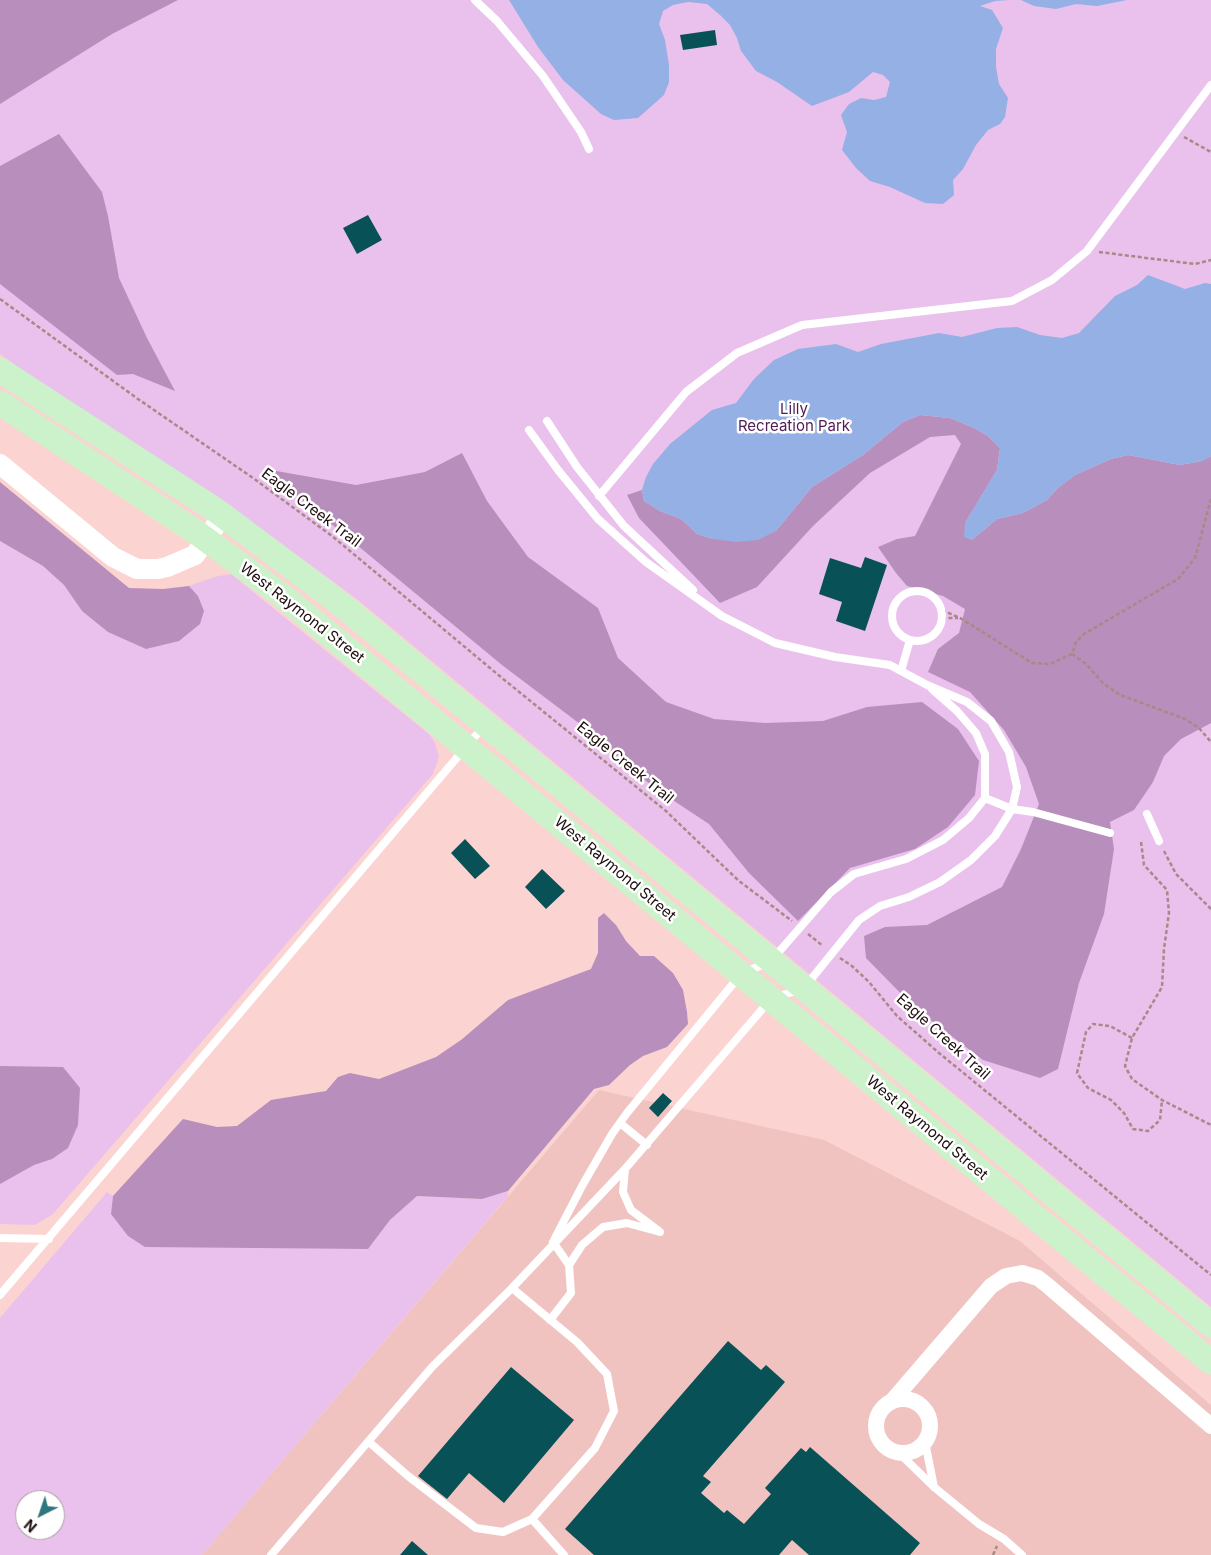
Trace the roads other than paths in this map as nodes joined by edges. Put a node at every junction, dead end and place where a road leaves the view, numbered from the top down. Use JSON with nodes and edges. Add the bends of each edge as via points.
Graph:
{"nodes":[{"id":1,"x":475,"y":0,"type":"edge"},
{"id":2,"x":1211,"y":84,"type":"edge"},
{"id":3,"x":589,"y":149,"type":"dead end"},
{"id":4,"x":0,"y":370,"type":"edge"},
{"id":5,"x":0,"y":403,"type":"edge"},
{"id":6,"x":547,"y":421,"type":"dead end"},
{"id":7,"x":529,"y":430,"type":"dead end"},
{"id":8,"x":0,"y":464,"type":"edge"},
{"id":9,"x":599,"y":496,"type":"junction"},
{"id":10,"x":223,"y":515,"type":"junction"},
{"id":11,"x":206,"y":539,"type":"junction"},
{"id":12,"x":722,"y":616,"type":"junction"},
{"id":13,"x":910,"y":640,"type":"junction"},
{"id":14,"x":901,"y":671,"type":"junction"},
{"id":15,"x":927,"y":685,"type":"junction"},
{"id":16,"x":486,"y":724,"type":"junction"},
{"id":17,"x":466,"y":746,"type":"junction"},
{"id":18,"x":985,"y":798,"type":"junction"},
{"id":19,"x":1012,"y":809,"type":"junction"},
{"id":20,"x":1147,"y":814,"type":"dead end"},
{"id":21,"x":1110,"y":833,"type":"dead end"},
{"id":22,"x":1159,"y":841,"type":"road end"},
{"id":23,"x":771,"y":961,"type":"junction"},
{"id":24,"x":741,"y":974,"type":"junction"},
{"id":25,"x":804,"y":988,"type":"junction"},
{"id":26,"x":771,"y":998,"type":"junction"},
{"id":27,"x":620,"y":1123,"type":"junction"},
{"id":28,"x":647,"y":1146,"type":"junction"},
{"id":29,"x":625,"y":1169,"type":"junction"},
{"id":30,"x":0,"y":1238,"type":"edge"},
{"id":31,"x":49,"y":1239,"type":"junction"},
{"id":32,"x":1110,"y":1241,"type":"junction"},
{"id":33,"x":553,"y":1242,"type":"junction"},
{"id":34,"x":1092,"y":1264,"type":"junction"},
{"id":35,"x":569,"y":1265,"type":"junction"},
{"id":36,"x":512,"y":1288,"type":"junction"},
{"id":37,"x":0,"y":1295,"type":"edge"},
{"id":38,"x":550,"y":1320,"type":"junction"},
{"id":39,"x":1211,"y":1325,"type":"edge"},
{"id":40,"x":1211,"y":1362,"type":"edge"},
{"id":41,"x":918,"y":1371,"type":"junction"},
{"id":42,"x":893,"y":1400,"type":"junction"},
{"id":43,"x":914,"y":1401,"type":"junction"},
{"id":44,"x":1211,"y":1426,"type":"edge"},
{"id":45,"x":369,"y":1442,"type":"junction"},
{"id":46,"x":925,"y":1442,"type":"junction"},
{"id":47,"x":899,"y":1453,"type":"junction"},
{"id":48,"x":934,"y":1487,"type":"junction"},
{"id":49,"x":532,"y":1519,"type":"junction"},
{"id":50,"x":271,"y":1555,"type":"edge"},
{"id":51,"x":564,"y":1555,"type":"edge"},
{"id":52,"x":1022,"y":1555,"type":"edge"}],
"edges":[{"from":1,"to":3,"type":"lane","via":[[543,76]]},
{"from":2,"to":9,"type":"lane","via":[[1086,250],[1052,280],[1012,301],[802,325],[737,353],[686,392]]},
{"from":4,"to":10,"type":"main road","name":"West Raymond Street"},
{"from":5,"to":11,"type":"main road","name":"West Raymond Street"},
{"from":6,"to":9,"type":"lane"},
{"from":7,"to":12,"type":"lane","via":[[598,519],[646,562]]},
{"from":8,"to":11,"type":"street","via":[[113,557],[132,567],[147,570],[167,567],[195,555]]},
{"from":9,"to":12,"type":"lane","via":[[624,526]]},
{"from":10,"to":11,"type":"street"},
{"from":10,"to":16,"type":"main road","name":"West Raymond Street","via":[[337,601]]},
{"from":11,"to":17,"type":"main road","name":"West Raymond Street","via":[[313,620]]},
{"from":12,"to":14,"type":"lane","via":[[775,643],[890,665]]},
{"from":13,"to":13,"type":"lane","via":[[927,639],[935,634],[942,618],[936,599],[920,591],[899,599],[892,614],[893,623],[902,636]]},
{"from":13,"to":14,"type":"lane"},
{"from":14,"to":15,"type":"lane"},
{"from":15,"to":18,"type":"lane","via":[[976,733],[984,754]]},
{"from":15,"to":19,"type":"lane","via":[[967,702],[991,721],[1009,752],[1018,787]]},
{"from":16,"to":17,"type":"lane"},
{"from":16,"to":23,"type":"main road","name":"West Raymond Street"},
{"from":17,"to":24,"type":"main road","name":"West Raymond Street"},
{"from":17,"to":31,"type":"lane"},
{"from":18,"to":19,"type":"lane"},
{"from":18,"to":23,"type":"lane","via":[[969,818],[943,840],[906,858],[854,874],[831,892]]},
{"from":19,"to":21,"type":"lane"},
{"from":19,"to":25,"type":"lane","via":[[995,836],[971,860],[940,882],[880,906],[859,920]]},
{"from":20,"to":22,"type":"lane"},
{"from":23,"to":24,"type":"lane"},
{"from":23,"to":25,"type":"main road","name":"West Raymond Street"},
{"from":24,"to":26,"type":"main road","name":"West Raymond Street"},
{"from":24,"to":27,"type":"lane"},
{"from":25,"to":26,"type":"lane"},
{"from":25,"to":32,"type":"main road","name":"West Raymond Street"},
{"from":26,"to":28,"type":"lane"},
{"from":26,"to":34,"type":"main road","name":"West Raymond Street"},
{"from":27,"to":28,"type":"lane"},
{"from":27,"to":33,"type":"lane"},
{"from":28,"to":29,"type":"lane"},
{"from":29,"to":33,"type":"lane"},
{"from":29,"to":35,"type":"lane","via":[[624,1192],[632,1210],[660,1232],[627,1223],[603,1227],[582,1245]]},
{"from":30,"to":31,"type":"lane"},
{"from":31,"to":37,"type":"lane"},
{"from":32,"to":34,"type":"main road"},
{"from":32,"to":39,"type":"main road","name":"West Raymond Street"},
{"from":33,"to":35,"type":"lane"},
{"from":33,"to":36,"type":"lane"},
{"from":34,"to":40,"type":"main road","name":"West Raymond Street"},
{"from":35,"to":38,"type":"lane","via":[[571,1293]]},
{"from":36,"to":38,"type":"lane"},
{"from":36,"to":45,"type":"lane","via":[[432,1367]]},
{"from":38,"to":49,"type":"lane","via":[[577,1342],[607,1374],[614,1411],[595,1448]]},
{"from":41,"to":42,"type":"street"},
{"from":41,"to":43,"type":"street"},
{"from":41,"to":44,"type":"street","via":[[991,1286],[1006,1276],[1022,1273],[1047,1285]]},
{"from":42,"to":43,"type":"street"},
{"from":42,"to":47,"type":"street","via":[[879,1412],[876,1429],[883,1445]]},
{"from":43,"to":46,"type":"street","via":[[926,1410],[929,1417],[929,1434]]},
{"from":45,"to":49,"type":"lane","via":[[476,1528],[503,1532]]},
{"from":45,"to":50,"type":"lane"},
{"from":46,"to":47,"type":"street","via":[[914,1451]]},
{"from":46,"to":48,"type":"lane"},
{"from":47,"to":48,"type":"lane"},
{"from":48,"to":52,"type":"lane"},
{"from":49,"to":51,"type":"lane"}]}
